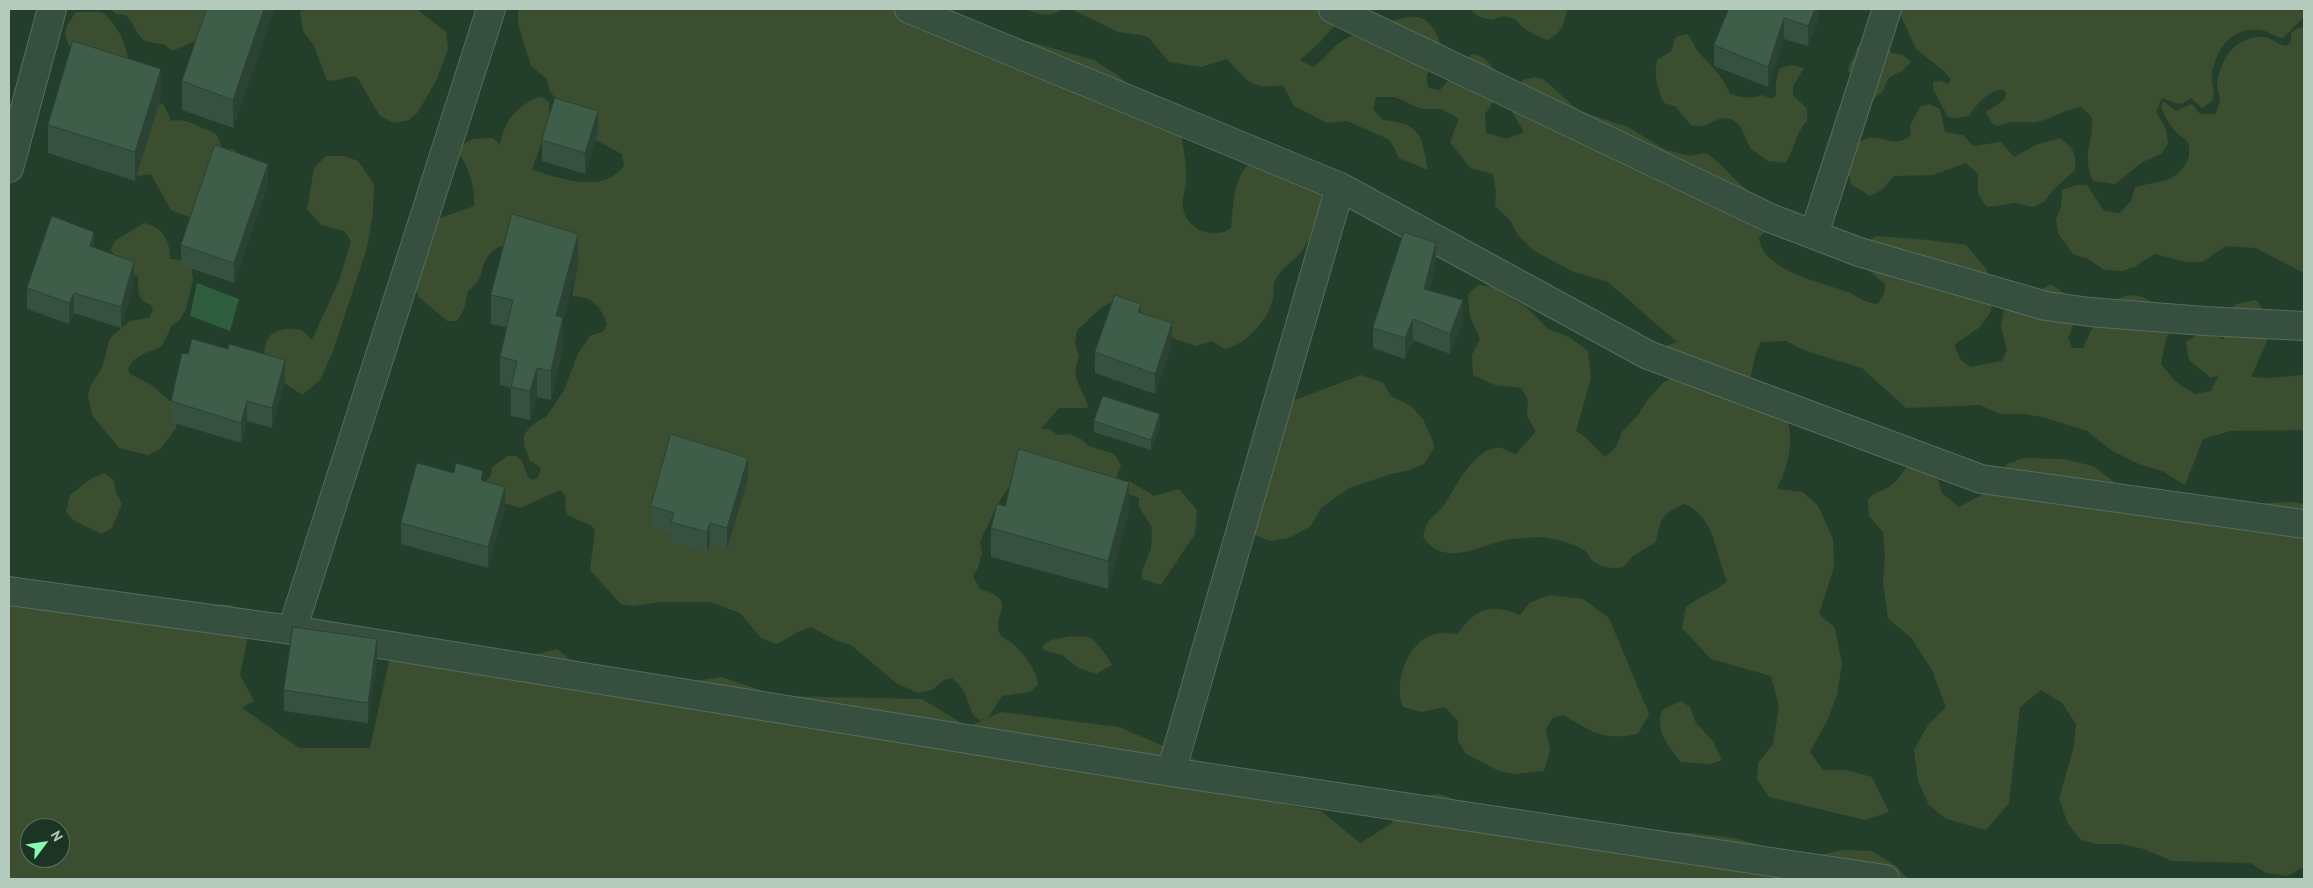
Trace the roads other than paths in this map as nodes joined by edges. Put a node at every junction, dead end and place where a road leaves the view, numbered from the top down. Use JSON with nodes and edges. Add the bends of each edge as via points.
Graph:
{"nodes":[{"id":1,"x":52,"y":9,"type":"edge"},
{"id":2,"x":491,"y":9,"type":"edge"},
{"id":3,"x":909,"y":9,"type":"edge"},
{"id":4,"x":1334,"y":9,"type":"edge"},
{"id":5,"x":1887,"y":9,"type":"edge"},
{"id":6,"x":9,"y":168,"type":"edge"},
{"id":7,"x":1340,"y":187,"type":"junction"},
{"id":8,"x":1814,"y":234,"type":"junction"},
{"id":9,"x":2304,"y":326,"type":"edge"},
{"id":10,"x":2304,"y":524,"type":"edge"},
{"id":11,"x":9,"y":592,"type":"edge"},
{"id":12,"x":292,"y":630,"type":"junction"},
{"id":13,"x":1171,"y":772,"type":"junction"},
{"id":14,"x":1885,"y":879,"type":"edge"}],
"edges":[{"from":1,"to":6,"type":"street"},
{"from":2,"to":12,"type":"street"},
{"from":3,"to":7,"type":"street"},
{"from":4,"to":8,"type":"street","via":[[1770,218]]},
{"from":5,"to":8,"type":"street"},
{"from":7,"to":10,"type":"street","via":[[1648,355],[1981,479]]},
{"from":7,"to":13,"type":"street"},
{"from":8,"to":9,"type":"street","via":[[1859,252],[2046,306],[2204,321]]},
{"from":11,"to":12,"type":"street"},
{"from":12,"to":13,"type":"street"},
{"from":13,"to":14,"type":"street"}]}
